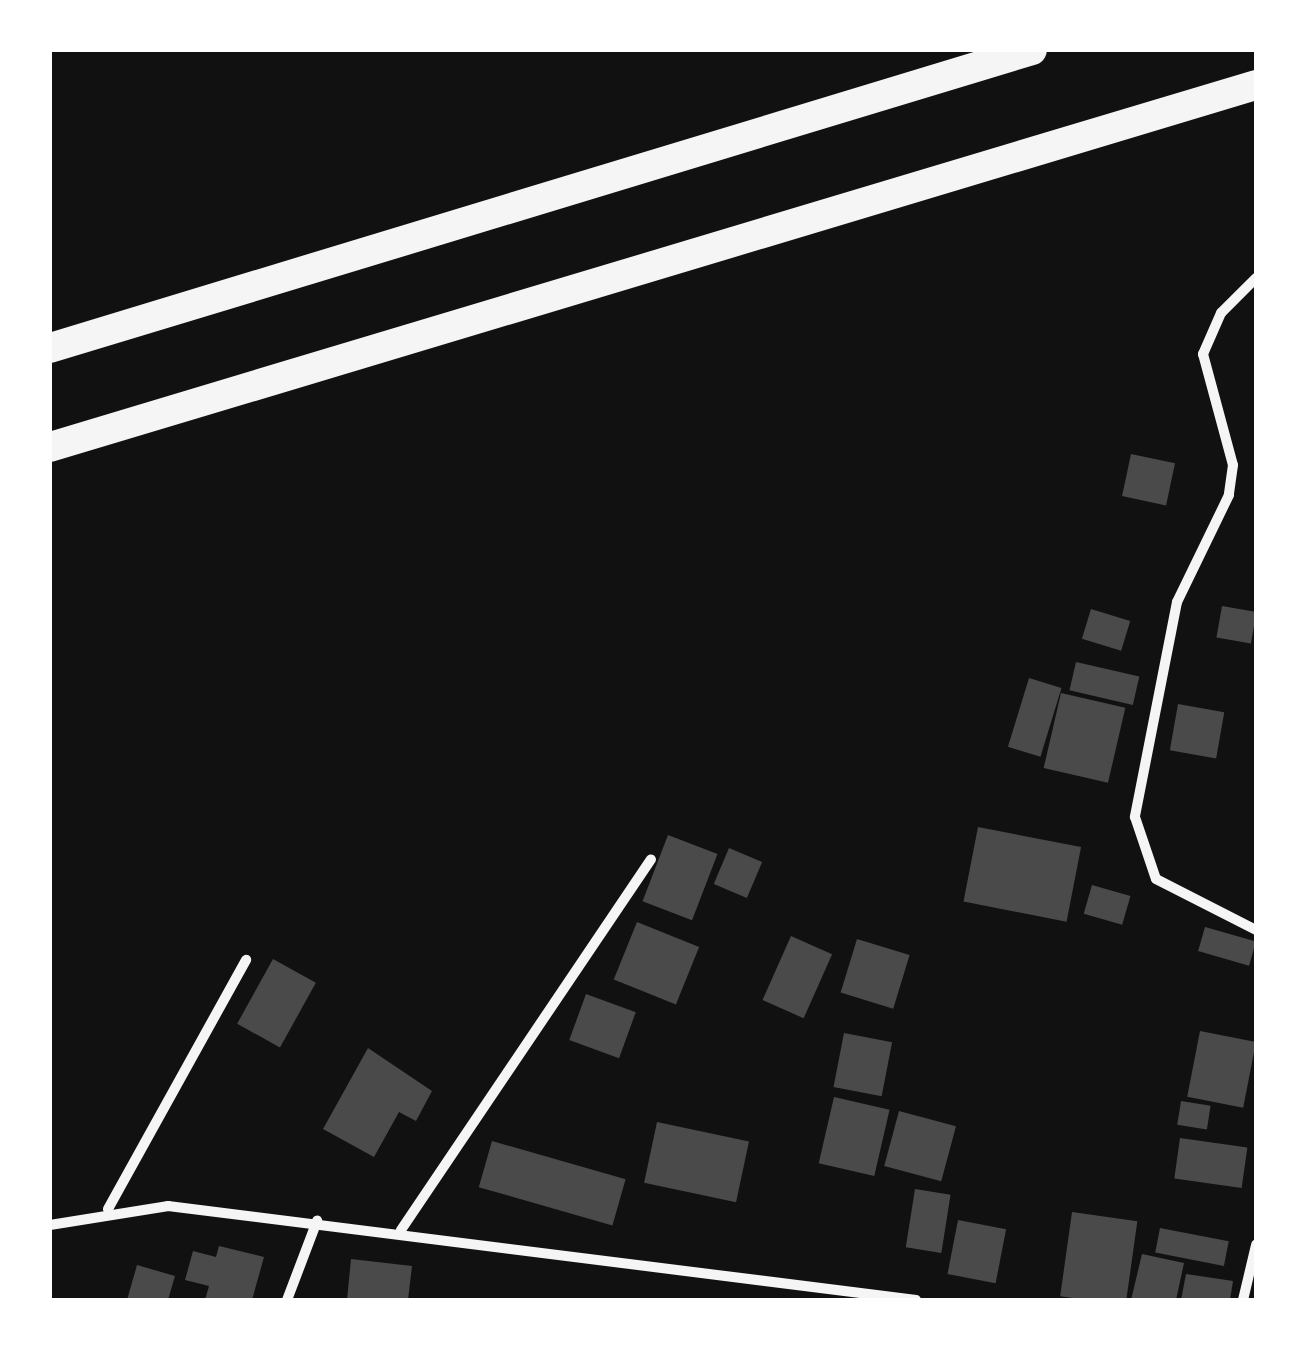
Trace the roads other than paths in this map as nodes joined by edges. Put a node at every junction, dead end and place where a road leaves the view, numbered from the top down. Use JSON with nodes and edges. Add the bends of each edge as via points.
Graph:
{"nodes":[{"id":1,"x":1032,"y":50,"type":"edge"},
{"id":2,"x":1256,"y":85,"type":"edge"},
{"id":3,"x":1256,"y":278,"type":"edge"},
{"id":4,"x":50,"y":348,"type":"edge"},
{"id":5,"x":50,"y":447,"type":"edge"},
{"id":6,"x":651,"y":859,"type":"dead end"},
{"id":7,"x":1256,"y":930,"type":"edge"},
{"id":8,"x":246,"y":960,"type":"dead end"},
{"id":9,"x":108,"y":1209,"type":"junction"},
{"id":10,"x":318,"y":1221,"type":"junction"},
{"id":11,"x":50,"y":1224,"type":"edge"},
{"id":12,"x":401,"y":1230,"type":"junction"},
{"id":13,"x":1256,"y":1245,"type":"edge"},
{"id":14,"x":287,"y":1300,"type":"edge"},
{"id":15,"x":916,"y":1300,"type":"edge"},
{"id":16,"x":1243,"y":1300,"type":"edge"}],
"edges":[{"from":1,"to":4,"type":"highway"},
{"from":2,"to":5,"type":"highway"},
{"from":3,"to":7,"type":"street","via":[[1221,313],[1204,354],[1233,465],[1229,496],[1177,602],[1135,817],[1156,879]]},
{"from":6,"to":12,"type":"street"},
{"from":8,"to":9,"type":"street"},
{"from":9,"to":10,"type":"street"},
{"from":9,"to":11,"type":"street"},
{"from":10,"to":12,"type":"street"},
{"from":10,"to":14,"type":"street"},
{"from":12,"to":15,"type":"street"},
{"from":13,"to":16,"type":"street"}]}
